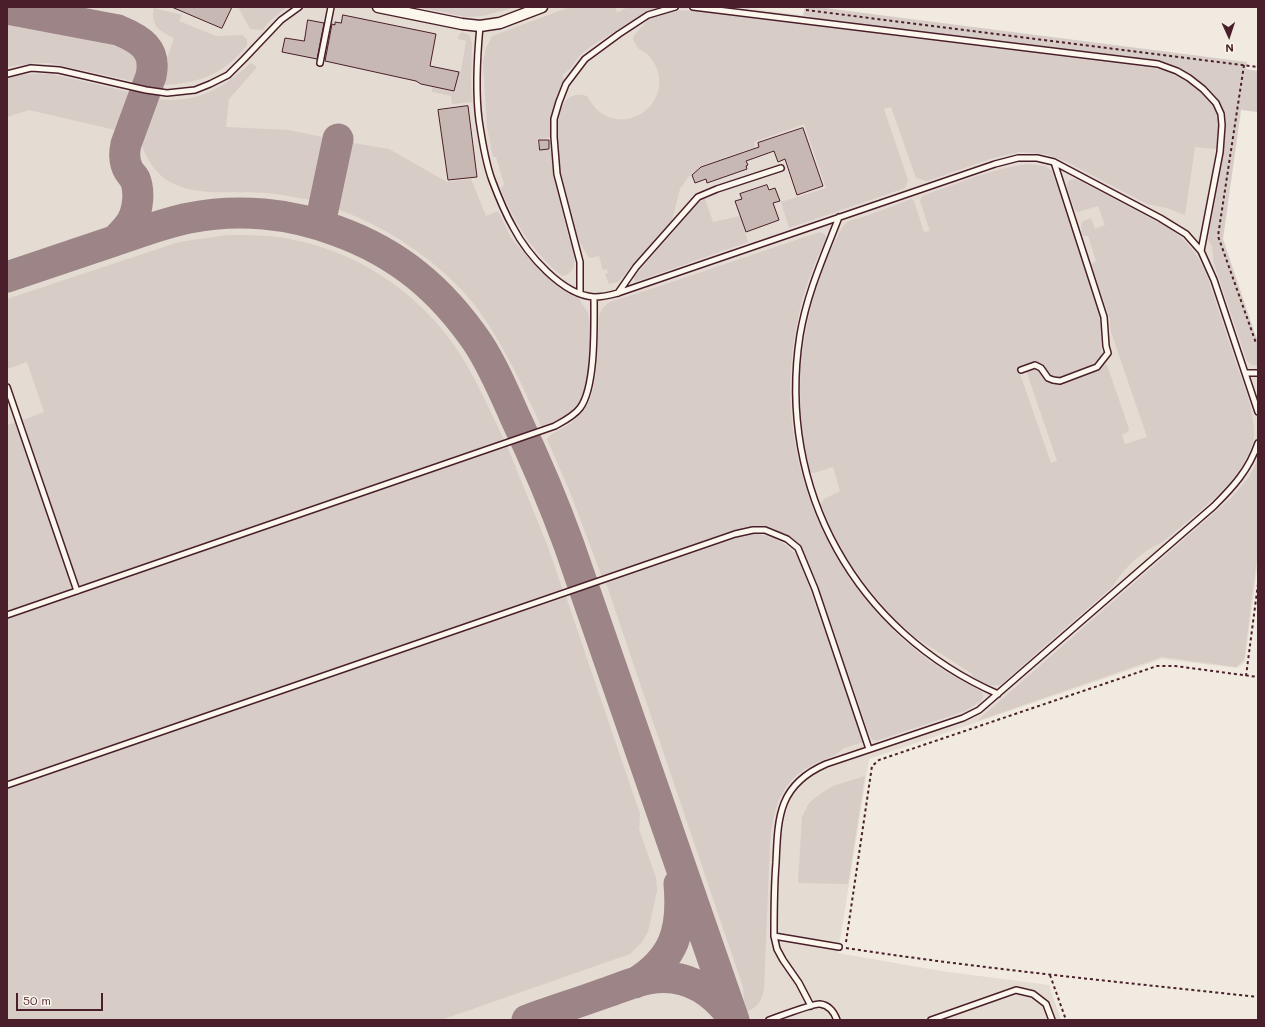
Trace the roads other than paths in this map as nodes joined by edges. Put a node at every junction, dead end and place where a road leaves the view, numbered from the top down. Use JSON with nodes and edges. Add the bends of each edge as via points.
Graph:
{"nodes":[{"id":1,"x":299,"y":7,"type":"edge"},
{"id":2,"x":331,"y":7,"type":"edge"},
{"id":3,"x":378,"y":7,"type":"edge"},
{"id":4,"x":542,"y":7,"type":"edge"},
{"id":5,"x":675,"y":7,"type":"edge"},
{"id":6,"x":693,"y":7,"type":"edge"},
{"id":7,"x":480,"y":26,"type":"junction"},
{"id":8,"x":320,"y":63,"type":"dead end"},
{"id":9,"x":7,"y":74,"type":"edge"},
{"id":10,"x":1054,"y":162,"type":"junction"},
{"id":11,"x":781,"y":168,"type":"dead end"},
{"id":12,"x":840,"y":217,"type":"junction"},
{"id":13,"x":1201,"y":252,"type":"junction"},
{"id":14,"x":580,"y":293,"type":"junction"},
{"id":15,"x":618,"y":293,"type":"junction"},
{"id":16,"x":594,"y":296,"type":"junction"},
{"id":17,"x":1021,"y":370,"type":"dead end"},
{"id":18,"x":1246,"y":373,"type":"junction"},
{"id":19,"x":1258,"y":373,"type":"edge"},
{"id":20,"x":7,"y":387,"type":"edge"},
{"id":21,"x":1258,"y":412,"type":"edge"},
{"id":22,"x":1258,"y":443,"type":"edge"},
{"id":23,"x":77,"y":591,"type":"junction"},
{"id":24,"x":7,"y":614,"type":"edge"},
{"id":25,"x":998,"y":694,"type":"junction"},
{"id":26,"x":869,"y":749,"type":"junction"},
{"id":27,"x":7,"y":784,"type":"edge"},
{"id":28,"x":774,"y":936,"type":"junction"},
{"id":29,"x":839,"y":947,"type":"dead end"},
{"id":30,"x":811,"y":1006,"type":"junction"},
{"id":31,"x":769,"y":1020,"type":"edge"},
{"id":32,"x":837,"y":1020,"type":"edge"},
{"id":33,"x":931,"y":1020,"type":"edge"},
{"id":34,"x":1052,"y":1020,"type":"edge"}],
"edges":[{"from":1,"to":9,"type":"lane","via":[[281,20],[228,74],[195,90],[167,93],[146,90],[59,70],[31,68]]},
{"from":2,"to":8,"type":"lane"},
{"from":3,"to":7,"type":"street"},
{"from":4,"to":7,"type":"street","via":[[500,22]]},
{"from":5,"to":14,"type":"lane","via":[[648,15],[585,60],[566,84],[559,102],[554,119],[557,174],[580,262]]},
{"from":6,"to":13,"type":"lane","via":[[1158,64],[1177,71],[1203,89],[1216,103],[1221,114],[1220,152]]},
{"from":7,"to":14,"type":"lane","via":[[477,97],[482,140],[492,180],[514,228],[529,251],[564,285]]},
{"from":10,"to":12,"type":"lane","via":[[1018,158]]},
{"from":10,"to":13,"type":"lane","via":[[1160,218],[1186,234]]},
{"from":10,"to":17,"type":"lane","via":[[1104,317],[1108,353],[1097,367],[1060,381],[1048,378],[1042,368],[1035,365]]},
{"from":11,"to":15,"type":"lane","via":[[698,197],[636,268]]},
{"from":12,"to":15,"type":"lane"},
{"from":12,"to":25,"type":"lane","via":[[821,260],[806,307],[796,368],[797,426],[813,496],[838,552],[866,594],[909,639],[936,660]]},
{"from":13,"to":18,"type":"lane","via":[[1214,280]]},
{"from":14,"to":16,"type":"lane"},
{"from":15,"to":16,"type":"lane"},
{"from":16,"to":23,"type":"lane","via":[[590,386],[580,408],[556,426]]},
{"from":18,"to":19,"type":"lane"},
{"from":18,"to":21,"type":"lane"},
{"from":20,"to":23,"type":"lane"},
{"from":22,"to":25,"type":"lane","via":[[1254,457],[1236,484]]},
{"from":23,"to":24,"type":"lane"},
{"from":25,"to":26,"type":"lane","via":[[979,710],[963,718]]},
{"from":26,"to":27,"type":"lane","via":[[798,548],[787,539],[765,530],[753,530],[605,578]]},
{"from":26,"to":28,"type":"lane","via":[[815,769],[798,781],[786,798],[777,828]]},
{"from":28,"to":29,"type":"lane"},
{"from":28,"to":30,"type":"lane","via":[[783,960]]},
{"from":30,"to":31,"type":"lane"},
{"from":30,"to":32,"type":"lane","via":[[819,1004],[828,1007],[834,1012]]},
{"from":33,"to":34,"type":"lane","via":[[1016,990],[1033,994],[1046,1004]]}]}
